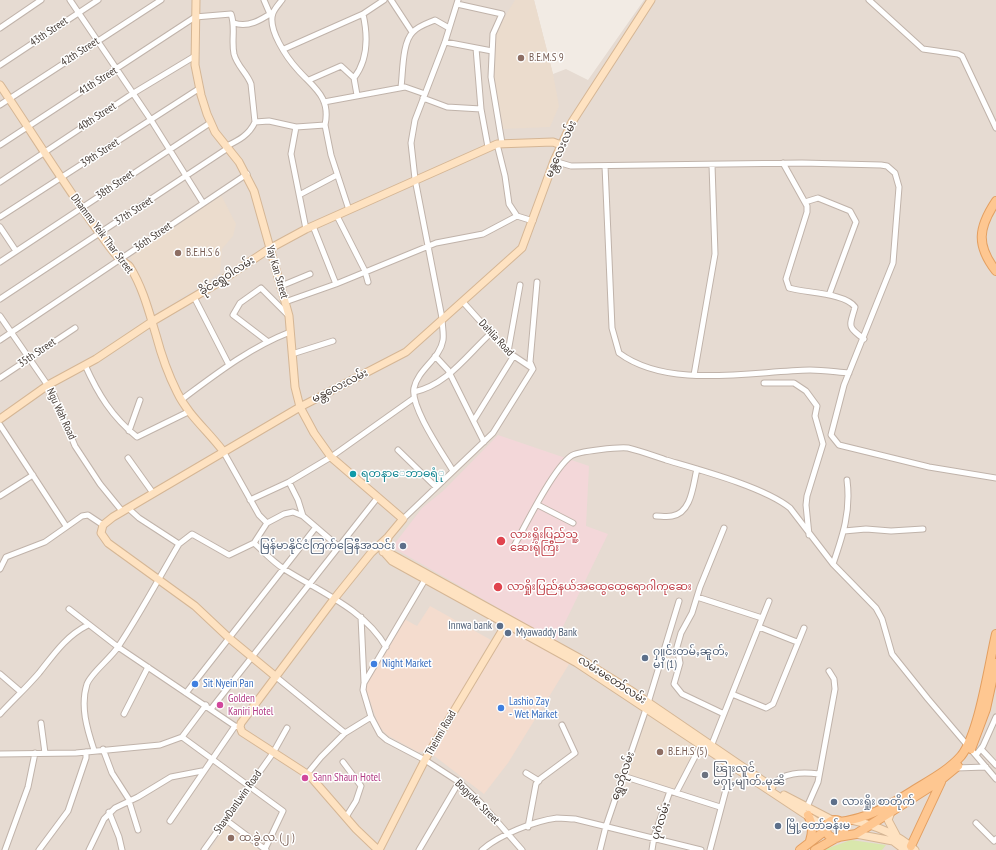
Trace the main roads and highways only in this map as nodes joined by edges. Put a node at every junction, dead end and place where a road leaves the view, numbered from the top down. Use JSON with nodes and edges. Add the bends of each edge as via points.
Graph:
{"nodes":[{"id":1,"x":196,"y":0,"type":"edge"},
{"id":2,"x":651,"y":0,"type":"edge"},
{"id":3,"x":0,"y":85,"type":"edge"},
{"id":4,"x":561,"y":145,"type":"junction"},
{"id":5,"x":996,"y":201,"type":"edge"},
{"id":6,"x":269,"y":249,"type":"junction"},
{"id":7,"x":996,"y":271,"type":"edge"},
{"id":8,"x":153,"y":321,"type":"junction"},
{"id":9,"x":300,"y":407,"type":"junction"},
{"id":10,"x":0,"y":419,"type":"edge"},
{"id":11,"x":223,"y":451,"type":"junction"},
{"id":12,"x":388,"y":537,"type":"junction"},
{"id":13,"x":384,"y":552,"type":"junction"},
{"id":14,"x":371,"y":553,"type":"junction"},
{"id":15,"x":508,"y":622,"type":"junction"},
{"id":16,"x":996,"y":634,"type":"edge"},
{"id":17,"x":992,"y":664,"type":"edge"},
{"id":18,"x":995,"y":673,"type":"edge"},
{"id":19,"x":275,"y":676,"type":"junction"},
{"id":20,"x":647,"y":707,"type":"junction"},
{"id":21,"x":711,"y":748,"type":"junction"},
{"id":22,"x":971,"y":750,"type":"junction"},
{"id":23,"x":733,"y":764,"type":"junction"},
{"id":24,"x":941,"y":780,"type":"junction"},
{"id":25,"x":808,"y":811,"type":"junction"},
{"id":26,"x":891,"y":812,"type":"junction"},
{"id":27,"x":850,"y":820,"type":"junction"},
{"id":28,"x":837,"y":821,"type":"junction"},
{"id":29,"x":870,"y":824,"type":"junction"},
{"id":30,"x":826,"y":829,"type":"junction"},
{"id":31,"x":856,"y":834,"type":"junction"},
{"id":32,"x":897,"y":837,"type":"junction"},
{"id":33,"x":837,"y":838,"type":"junction"},
{"id":34,"x":810,"y":841,"type":"junction"},
{"id":35,"x":910,"y":849,"type":"edge"},
{"id":36,"x":379,"y":850,"type":"edge"},
{"id":37,"x":800,"y":850,"type":"edge"},
{"id":38,"x":815,"y":850,"type":"edge"}],
"edges":[{"from":1,"to":6,"type":"main road","name":"Yay Kan Street","via":[[195,56],[200,88],[210,123],[247,174]]},
{"from":2,"to":4,"type":"main road","name":"မန္တလေးလမ်း","via":[[589,94]]},
{"from":3,"to":8,"type":"main road","name":"Dhamma Yeik Thar Street","via":[[81,208],[120,260],[129,266]]},
{"from":4,"to":6,"type":"main road","name":"ခိုင်ရွှေဝါလမ်း","via":[[553,142],[499,143],[416,179]]},
{"from":4,"to":9,"type":"main road","name":"မန္တလေးလမ်း","via":[[522,248],[414,346],[397,358]]},
{"from":5,"to":7,"type":"main road","via":[[987,214],[981,239],[985,256]]},
{"from":6,"to":8,"type":"main road","name":"ခိုင်ရွှေဝါလမ်း"},
{"from":6,"to":9,"type":"main road","name":"Yay Kan Street","via":[[289,316],[295,387]]},
{"from":8,"to":10,"type":"main road","name":"ခိုင်ရွှေဝါလမ်း","via":[[85,365],[48,385]]},
{"from":8,"to":11,"type":"main road","name":"Dhamma Yeik Thar Street","via":[[155,334],[181,400],[188,412],[210,433]]},
{"from":9,"to":11,"type":"main road","name":"မန္တလေးလမ်း"},
{"from":9,"to":12,"type":"main road","name":"Yay Kan Street","via":[[331,457],[403,519]]},
{"from":11,"to":19,"type":"main road","name":"မန္တလေးလမ်း","via":[[102,525],[101,533],[103,538],[195,606]]},
{"from":12,"to":13,"type":"main road"},
{"from":12,"to":14,"type":"main road"},
{"from":13,"to":14,"type":"main road"},
{"from":13,"to":15,"type":"main road","name":"လမ်းမတော်လမ်း","via":[[392,561]]},
{"from":14,"to":19,"type":"main road"},
{"from":15,"to":20,"type":"main road","name":"လမ်းမတော်လမ်း","via":[[611,681]]},
{"from":15,"to":36,"type":"main road","name":"Theinni Road","via":[[425,760]]},
{"from":16,"to":17,"type":"main road"},
{"from":17,"to":18,"type":"main road"},
{"from":17,"to":22,"type":"main road"},
{"from":18,"to":22,"type":"main road","via":[[986,709]]},
{"from":19,"to":36,"type":"main road","via":[[237,726],[273,754],[307,774]]},
{"from":20,"to":21,"type":"main road","name":"လမ်းမတော်လမ်း"},
{"from":20,"to":21,"type":"main road","name":"လမ်းမတော်လမ်း","via":[[701,745]]},
{"from":21,"to":23,"type":"main road","name":"လမ်းမတော်လမ်း"},
{"from":22,"to":24,"type":"main road","via":[[956,768]]},
{"from":22,"to":27,"type":"main road","via":[[940,774],[875,812]]},
{"from":23,"to":25,"type":"main road","name":"လမ်းမတော်လမ်း"},
{"from":23,"to":25,"type":"main road","name":"လမ်းမတော်လမ်း"},
{"from":24,"to":26,"type":"main road"},
{"from":24,"to":35,"type":"main road"},
{"from":25,"to":28,"type":"main road","name":"လမ်းမတော်လမ်း"},
{"from":25,"to":30,"type":"main road","name":"လမ်းမတော်လမ်း"},
{"from":25,"to":34,"type":"main road","via":[[813,832]]},
{"from":26,"to":29,"type":"main road"},
{"from":26,"to":32,"type":"main road","via":[[888,820]]},
{"from":27,"to":28,"type":"main road"},
{"from":27,"to":29,"type":"main road"},
{"from":28,"to":30,"type":"main road","via":[[829,823]]},
{"from":28,"to":33,"type":"main road","via":[[844,829]]},
{"from":29,"to":31,"type":"main road"},
{"from":29,"to":32,"type":"main road"},
{"from":30,"to":33,"type":"main road","via":[[830,836]]},
{"from":30,"to":34,"type":"main road"},
{"from":31,"to":33,"type":"main road"},
{"from":31,"to":35,"type":"main road","via":[[893,841]]},
{"from":32,"to":35,"type":"main road"},
{"from":33,"to":38,"type":"main road"},
{"from":34,"to":37,"type":"main road"}]}
